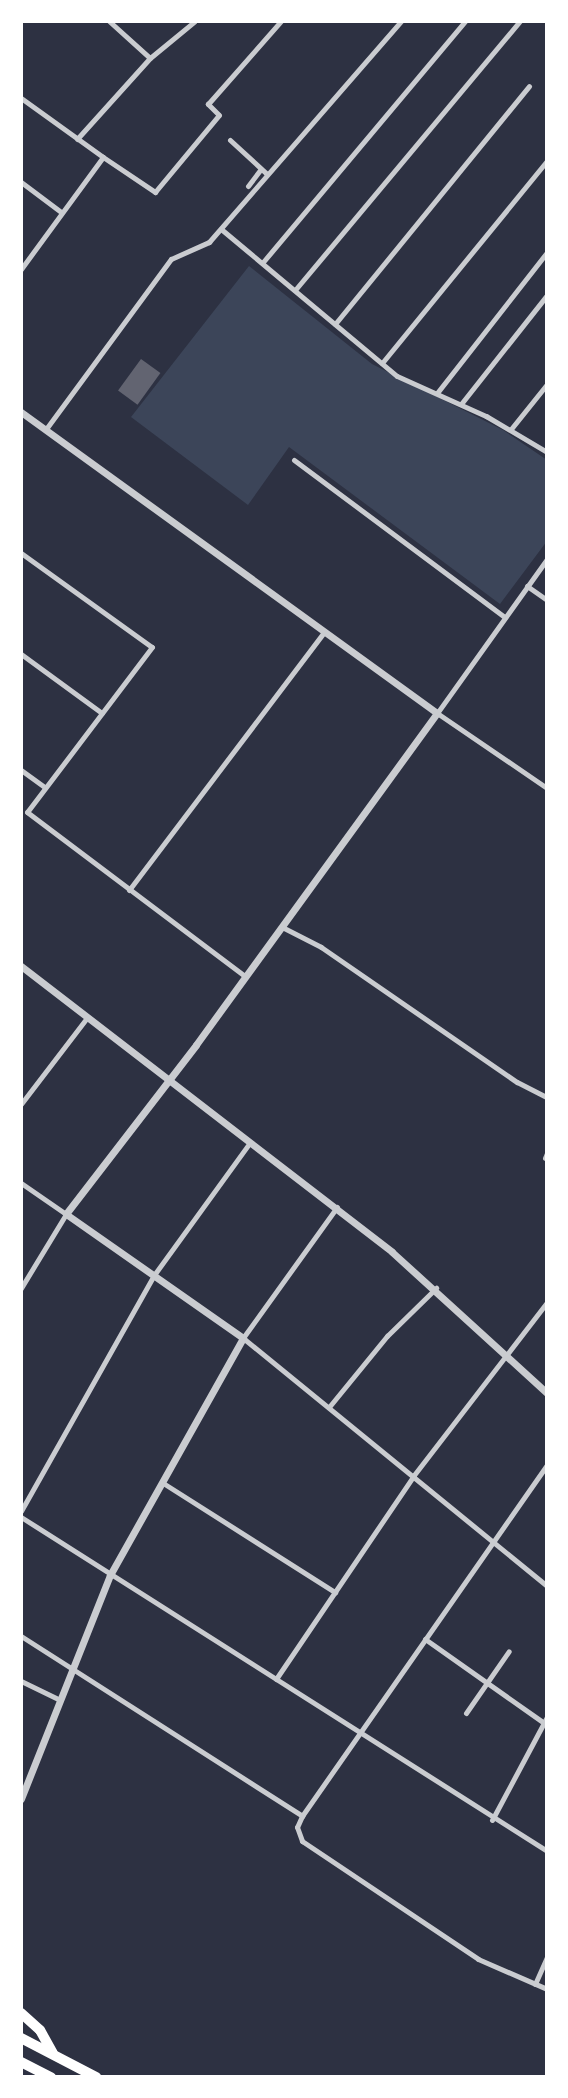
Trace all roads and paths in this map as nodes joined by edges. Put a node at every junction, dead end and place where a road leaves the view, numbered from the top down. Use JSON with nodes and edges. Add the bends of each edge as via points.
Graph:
{"nodes":[{"id":1,"x":195,"y":21,"type":"edge"},
{"id":2,"x":281,"y":21,"type":"edge"},
{"id":3,"x":401,"y":21,"type":"edge"},
{"id":4,"x":465,"y":21,"type":"edge"},
{"id":5,"x":520,"y":21,"type":"edge"},
{"id":6,"x":112,"y":22,"type":"edge"},
{"id":7,"x":150,"y":58,"type":"junction"},
{"id":8,"x":529,"y":86,"type":"dead end"},
{"id":9,"x":21,"y":98,"type":"edge"},
{"id":10,"x":77,"y":139,"type":"junction"},
{"id":11,"x":230,"y":140,"type":"dead end"},
{"id":12,"x":103,"y":157,"type":"junction"},
{"id":13,"x":547,"y":160,"type":"edge"},
{"id":14,"x":261,"y":169,"type":"junction"},
{"id":15,"x":267,"y":174,"type":"junction"},
{"id":16,"x":21,"y":183,"type":"edge"},
{"id":17,"x":248,"y":186,"type":"dead end"},
{"id":18,"x":61,"y":212,"type":"junction"},
{"id":19,"x":221,"y":229,"type":"junction"},
{"id":20,"x":547,"y":252,"type":"edge"},
{"id":21,"x":263,"y":262,"type":"junction"},
{"id":22,"x":21,"y":269,"type":"edge"},
{"id":23,"x":295,"y":290,"type":"junction"},
{"id":24,"x":547,"y":295,"type":"edge"},
{"id":25,"x":335,"y":324,"type":"junction"},
{"id":26,"x":382,"y":363,"type":"junction"},
{"id":27,"x":547,"y":384,"type":"edge"},
{"id":28,"x":437,"y":393,"type":"junction"},
{"id":29,"x":461,"y":404,"type":"junction"},
{"id":30,"x":21,"y":412,"type":"edge"},
{"id":31,"x":46,"y":429,"type":"junction"},
{"id":32,"x":511,"y":429,"type":"junction"},
{"id":33,"x":547,"y":452,"type":"edge"},
{"id":34,"x":294,"y":460,"type":"dead end"},
{"id":35,"x":21,"y":553,"type":"edge"},
{"id":36,"x":547,"y":559,"type":"edge"},
{"id":37,"x":527,"y":586,"type":"junction"},
{"id":38,"x":547,"y":600,"type":"edge"},
{"id":39,"x":505,"y":617,"type":"junction"},
{"id":40,"x":324,"y":632,"type":"junction"},
{"id":41,"x":21,"y":654,"type":"edge"},
{"id":42,"x":102,"y":713,"type":"junction"},
{"id":43,"x":437,"y":713,"type":"junction"},
{"id":44,"x":21,"y":771,"type":"edge"},
{"id":45,"x":44,"y":787,"type":"junction"},
{"id":46,"x":547,"y":788,"type":"edge"},
{"id":47,"x":27,"y":812,"type":"junction"},
{"id":48,"x":21,"y":818,"type":"edge"},
{"id":49,"x":128,"y":890,"type":"junction"},
{"id":50,"x":282,"y":927,"type":"junction"},
{"id":51,"x":21,"y":966,"type":"edge"},
{"id":52,"x":243,"y":975,"type":"junction"},
{"id":53,"x":86,"y":1019,"type":"junction"},
{"id":54,"x":167,"y":1082,"type":"junction"},
{"id":55,"x":547,"y":1097,"type":"edge"},
{"id":56,"x":21,"y":1104,"type":"edge"},
{"id":57,"x":248,"y":1145,"type":"junction"},
{"id":58,"x":21,"y":1183,"type":"edge"},
{"id":59,"x":337,"y":1207,"type":"junction"},
{"id":60,"x":66,"y":1214,"type":"junction"},
{"id":61,"x":153,"y":1275,"type":"junction"},
{"id":62,"x":21,"y":1288,"type":"edge"},
{"id":63,"x":436,"y":1288,"type":"junction"},
{"id":64,"x":547,"y":1302,"type":"edge"},
{"id":65,"x":243,"y":1338,"type":"junction"},
{"id":66,"x":508,"y":1356,"type":"junction"},
{"id":67,"x":547,"y":1392,"type":"edge"},
{"id":68,"x":329,"y":1406,"type":"junction"},
{"id":69,"x":547,"y":1465,"type":"edge"},
{"id":70,"x":414,"y":1475,"type":"junction"},
{"id":71,"x":163,"y":1483,"type":"junction"},
{"id":72,"x":21,"y":1511,"type":"edge"},
{"id":73,"x":21,"y":1517,"type":"edge"},
{"id":74,"x":492,"y":1538,"type":"junction"},
{"id":75,"x":110,"y":1575,"type":"junction"},
{"id":76,"x":547,"y":1586,"type":"edge"},
{"id":77,"x":335,"y":1592,"type":"junction"},
{"id":78,"x":21,"y":1636,"type":"edge"},
{"id":79,"x":425,"y":1639,"type":"junction"},
{"id":80,"x":509,"y":1651,"type":"dead end"},
{"id":81,"x":72,"y":1667,"type":"junction"},
{"id":82,"x":276,"y":1679,"type":"junction"},
{"id":83,"x":21,"y":1681,"type":"edge"},
{"id":84,"x":486,"y":1682,"type":"junction"},
{"id":85,"x":60,"y":1700,"type":"junction"},
{"id":86,"x":466,"y":1713,"type":"dead end"},
{"id":87,"x":545,"y":1720,"type":"edge"},
{"id":88,"x":362,"y":1732,"type":"junction"},
{"id":89,"x":21,"y":1799,"type":"edge"},
{"id":90,"x":302,"y":1816,"type":"junction"},
{"id":91,"x":492,"y":1820,"type":"junction"},
{"id":92,"x":547,"y":1851,"type":"edge"},
{"id":93,"x":547,"y":1957,"type":"edge"},
{"id":94,"x":535,"y":1984,"type":"junction"},
{"id":95,"x":547,"y":1989,"type":"edge"},
{"id":96,"x":21,"y":2013,"type":"edge"},
{"id":97,"x":21,"y":2038,"type":"edge"},
{"id":98,"x":53,"y":2054,"type":"junction"},
{"id":99,"x":21,"y":2062,"type":"edge"},
{"id":100,"x":51,"y":2077,"type":"edge"},
{"id":101,"x":96,"y":2077,"type":"edge"}],
"edges":[{"from":1,"to":7,"type":"street"},
{"from":2,"to":12,"type":"street","via":[[208,104],[219,115],[155,192]]},
{"from":3,"to":15,"type":"street"},
{"from":4,"to":21,"type":"street"},
{"from":5,"to":23,"type":"street"},
{"from":6,"to":7,"type":"street"},
{"from":7,"to":10,"type":"street"},
{"from":8,"to":25,"type":"street"},
{"from":9,"to":10,"type":"street"},
{"from":10,"to":12,"type":"street"},
{"from":11,"to":14,"type":"street"},
{"from":12,"to":18,"type":"street"},
{"from":13,"to":26,"type":"street"},
{"from":14,"to":15,"type":"street"},
{"from":14,"to":17,"type":"street"},
{"from":15,"to":19,"type":"street"},
{"from":16,"to":18,"type":"street"},
{"from":18,"to":22,"type":"street"},
{"from":19,"to":21,"type":"street"},
{"from":19,"to":31,"type":"street","via":[[209,242],[171,259]]},
{"from":20,"to":28,"type":"street"},
{"from":21,"to":23,"type":"street"},
{"from":23,"to":25,"type":"street"},
{"from":24,"to":29,"type":"street"},
{"from":25,"to":26,"type":"street"},
{"from":26,"to":28,"type":"street","via":[[397,376]]},
{"from":27,"to":32,"type":"street"},
{"from":28,"to":29,"type":"street"},
{"from":29,"to":32,"type":"street"},
{"from":30,"to":31,"type":"street"},
{"from":31,"to":40,"type":"street"},
{"from":32,"to":33,"type":"street"},
{"from":34,"to":39,"type":"street"},
{"from":35,"to":42,"type":"street","via":[[152,647]]},
{"from":36,"to":37,"type":"street"},
{"from":37,"to":38,"type":"street"},
{"from":37,"to":39,"type":"street"},
{"from":39,"to":43,"type":"street"},
{"from":40,"to":43,"type":"street"},
{"from":40,"to":49,"type":"street"},
{"from":41,"to":42,"type":"street"},
{"from":42,"to":45,"type":"street"},
{"from":43,"to":46,"type":"street"},
{"from":43,"to":50,"type":"street"},
{"from":44,"to":45,"type":"street"},
{"from":45,"to":47,"type":"street"},
{"from":47,"to":48,"type":"street"},
{"from":47,"to":49,"type":"street"},
{"from":49,"to":52,"type":"street"},
{"from":50,"to":52,"type":"street"},
{"from":50,"to":55,"type":"street","via":[[321,947],[517,1082]]},
{"from":51,"to":53,"type":"street"},
{"from":52,"to":54,"type":"street"},
{"from":53,"to":54,"type":"street"},
{"from":53,"to":56,"type":"street"},
{"from":54,"to":57,"type":"street"},
{"from":54,"to":60,"type":"street"},
{"from":57,"to":59,"type":"street"},
{"from":57,"to":61,"type":"street"},
{"from":58,"to":60,"type":"street"},
{"from":59,"to":63,"type":"street"},
{"from":59,"to":65,"type":"street"},
{"from":60,"to":61,"type":"street"},
{"from":60,"to":62,"type":"street"},
{"from":61,"to":65,"type":"street"},
{"from":61,"to":72,"type":"street"},
{"from":63,"to":66,"type":"street"},
{"from":63,"to":68,"type":"street","via":[[387,1336]]},
{"from":64,"to":66,"type":"street"},
{"from":65,"to":68,"type":"street"},
{"from":65,"to":71,"type":"street"},
{"from":66,"to":67,"type":"street"},
{"from":66,"to":70,"type":"street"},
{"from":68,"to":70,"type":"street"},
{"from":69,"to":74,"type":"street"},
{"from":70,"to":74,"type":"street"},
{"from":70,"to":77,"type":"street"},
{"from":71,"to":75,"type":"street"},
{"from":71,"to":77,"type":"street"},
{"from":73,"to":75,"type":"street"},
{"from":74,"to":76,"type":"street"},
{"from":74,"to":79,"type":"street"},
{"from":75,"to":81,"type":"street"},
{"from":75,"to":82,"type":"street"},
{"from":77,"to":82,"type":"street"},
{"from":78,"to":81,"type":"street"},
{"from":79,"to":84,"type":"street"},
{"from":79,"to":88,"type":"street"},
{"from":80,"to":84,"type":"street"},
{"from":81,"to":85,"type":"street"},
{"from":81,"to":90,"type":"street"},
{"from":82,"to":88,"type":"street"},
{"from":83,"to":85,"type":"street"},
{"from":84,"to":86,"type":"street"},
{"from":84,"to":87,"type":"street"},
{"from":85,"to":89,"type":"street"},
{"from":87,"to":91,"type":"street"},
{"from":88,"to":90,"type":"street"},
{"from":88,"to":91,"type":"street"},
{"from":90,"to":94,"type":"street","via":[[297,1826],[302,1842],[478,1959]]},
{"from":91,"to":92,"type":"street"},
{"from":93,"to":94,"type":"street"},
{"from":94,"to":95,"type":"street"},
{"from":96,"to":98,"type":"highway","via":[[40,2030]]},
{"from":97,"to":98,"type":"highway"},
{"from":98,"to":101,"type":"highway"},
{"from":99,"to":100,"type":"highway"}]}
